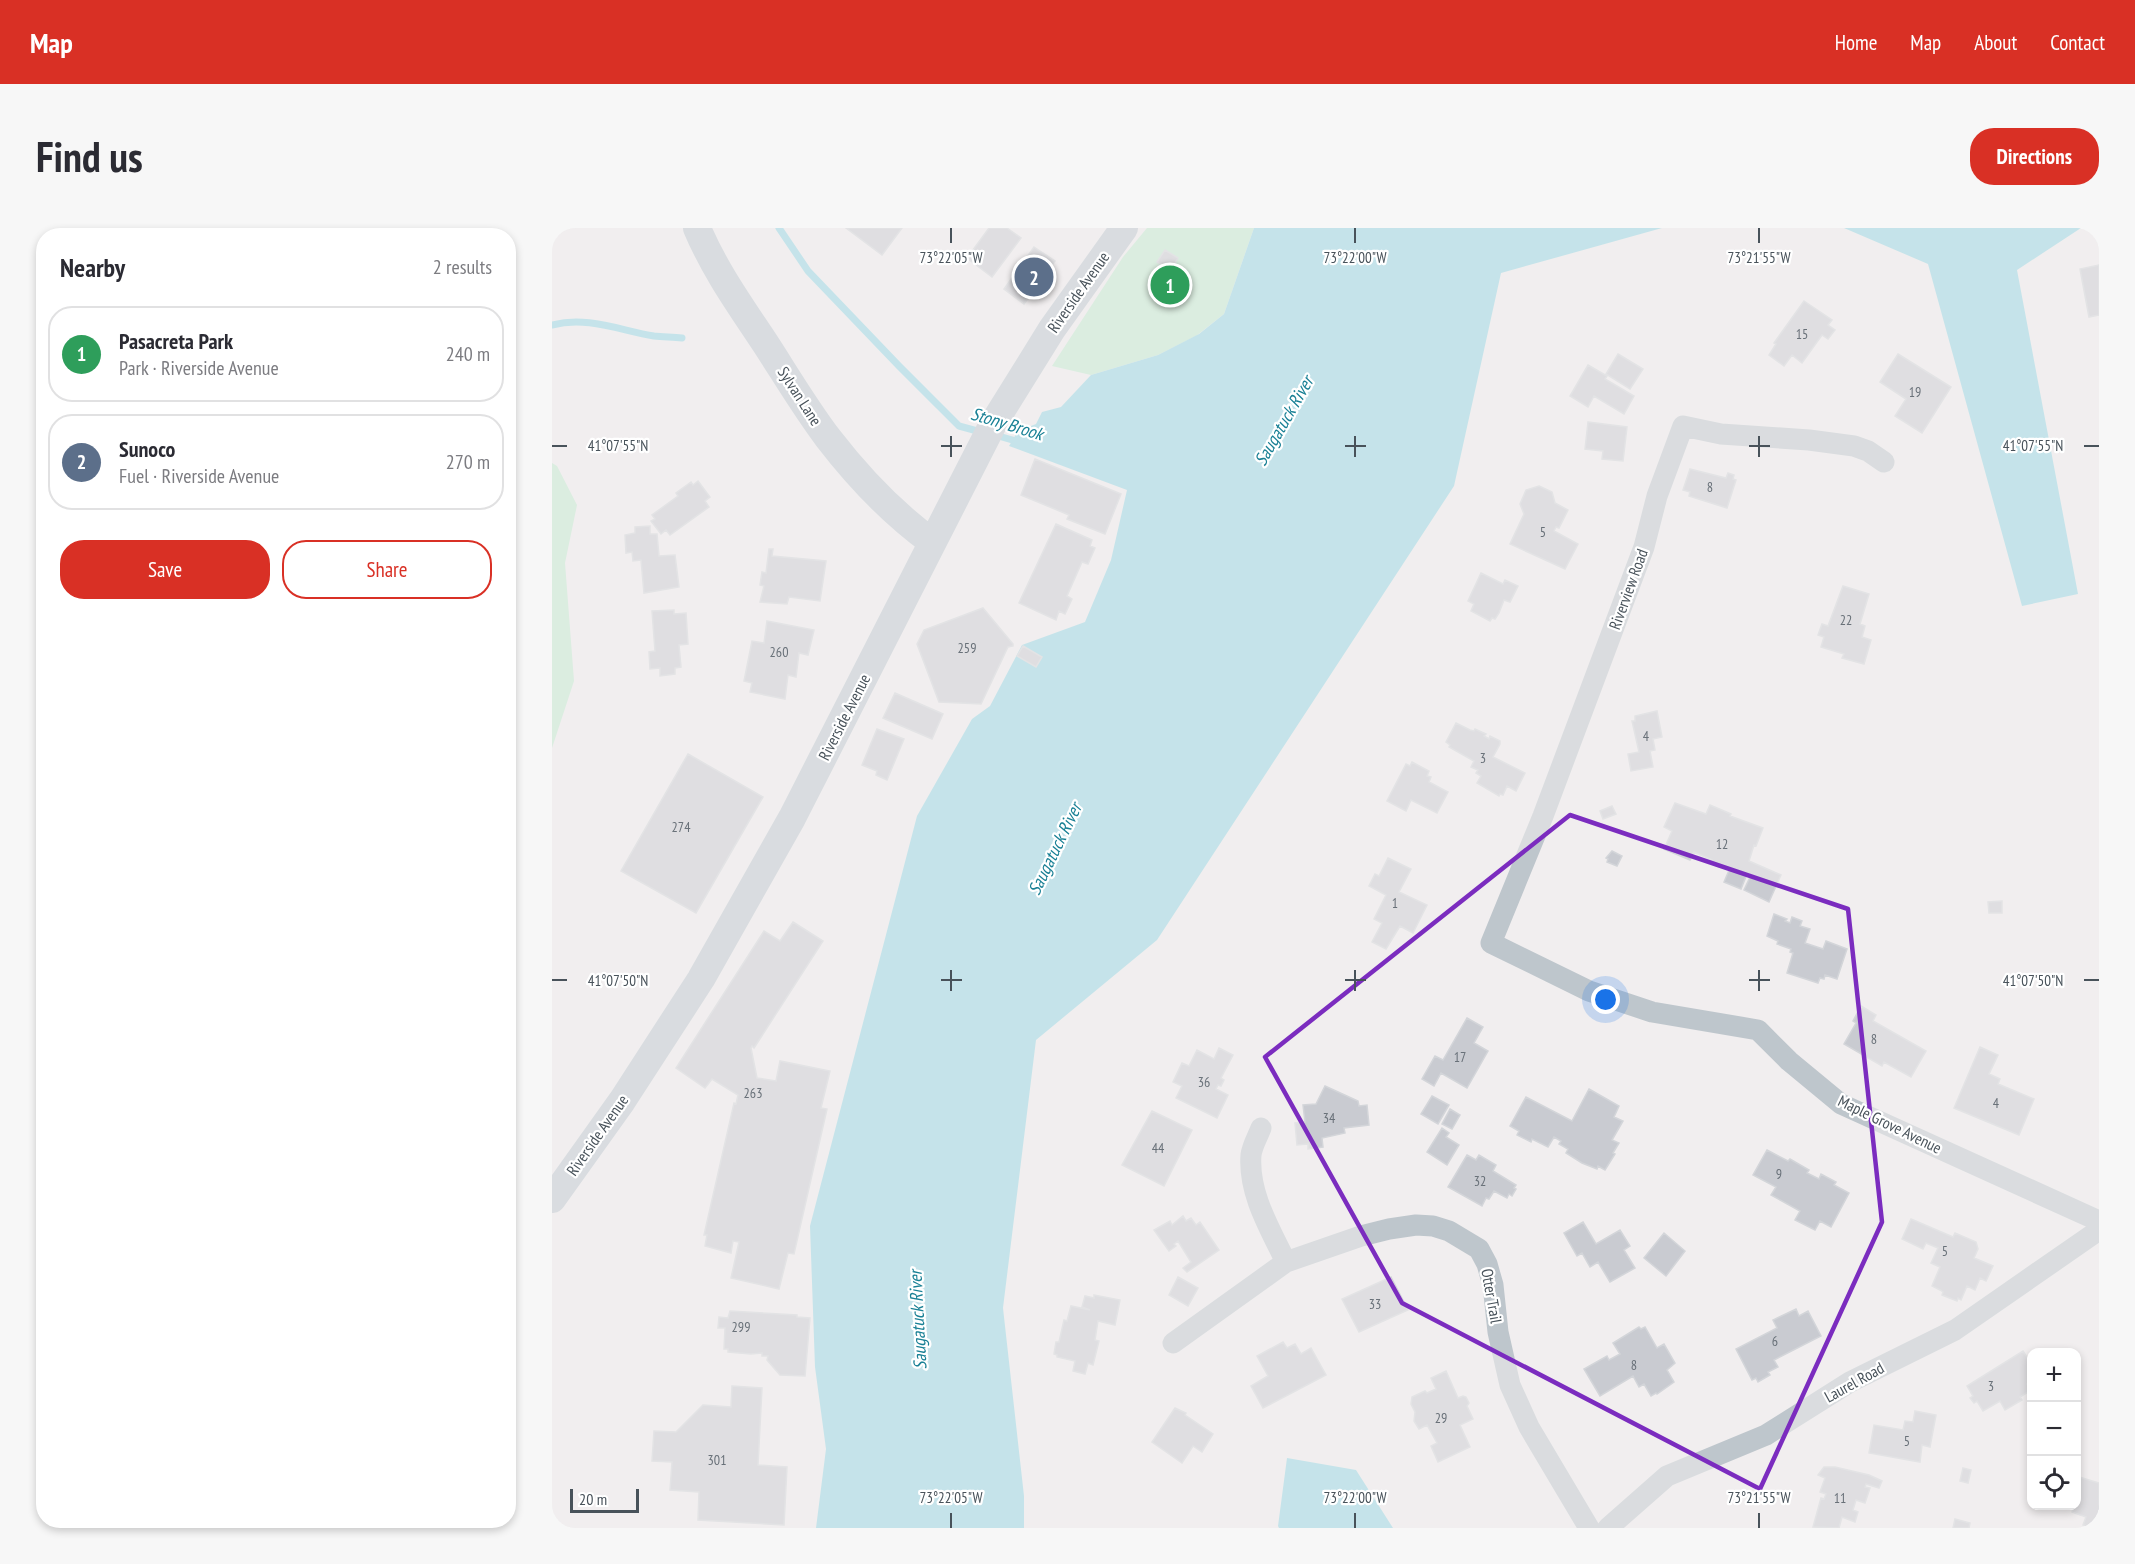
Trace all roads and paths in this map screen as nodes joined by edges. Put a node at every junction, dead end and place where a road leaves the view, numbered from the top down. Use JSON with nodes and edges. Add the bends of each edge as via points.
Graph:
{"nodes":[{"id":1,"x":697,"y":228,"type":"edge"},
{"id":2,"x":1124,"y":228,"type":"edge"},
{"id":3,"x":1884,"y":462,"type":"dead end"},
{"id":4,"x":932,"y":542,"type":"junction"},
{"id":5,"x":1491,"y":942,"type":"joint"},
{"id":6,"x":1261,"y":1128,"type":"dead end"},
{"id":7,"x":552,"y":1199,"type":"edge"},
{"id":8,"x":2099,"y":1221,"type":"edge"},
{"id":9,"x":2099,"y":1230,"type":"edge"},
{"id":10,"x":1286,"y":1262,"type":"junction"},
{"id":11,"x":1173,"y":1343,"type":"dead end"},
{"id":12,"x":1589,"y":1528,"type":"edge"},
{"id":13,"x":1608,"y":1528,"type":"edge"}],
"edges":[{"from":1,"to":4,"type":"main road","name":"Sylvan Lane","via":[[733,294],[828,438],[903,521]]},
{"from":2,"to":4,"type":"main road","name":"Riverside Avenue","via":[[1052,329],[988,434]]},
{"from":3,"to":5,"type":"street","name":"Riverview Road","via":[[1854,446],[1721,434],[1683,426],[1657,496],[1644,547]]},
{"from":4,"to":7,"type":"main road","name":"Riverside Avenue","via":[[738,916],[675,1021]]},
{"from":5,"to":8,"type":"street","name":"Maple Grove Avenue","via":[[1588,991],[1652,1012],[1758,1030],[1841,1104]]},
{"from":6,"to":10,"type":"street","via":[[1251,1153],[1252,1178],[1262,1214]]},
{"from":9,"to":13,"type":"street","name":"Laurel Road","via":[[1955,1330],[1850,1382],[1766,1435],[1667,1476]]},
{"from":10,"to":11,"type":"street","name":"Otter Trail"},
{"from":10,"to":12,"type":"street","name":"Otter Trail","via":[[1361,1236],[1416,1225],[1449,1231],[1479,1249],[1492,1285],[1510,1385]]}]}
